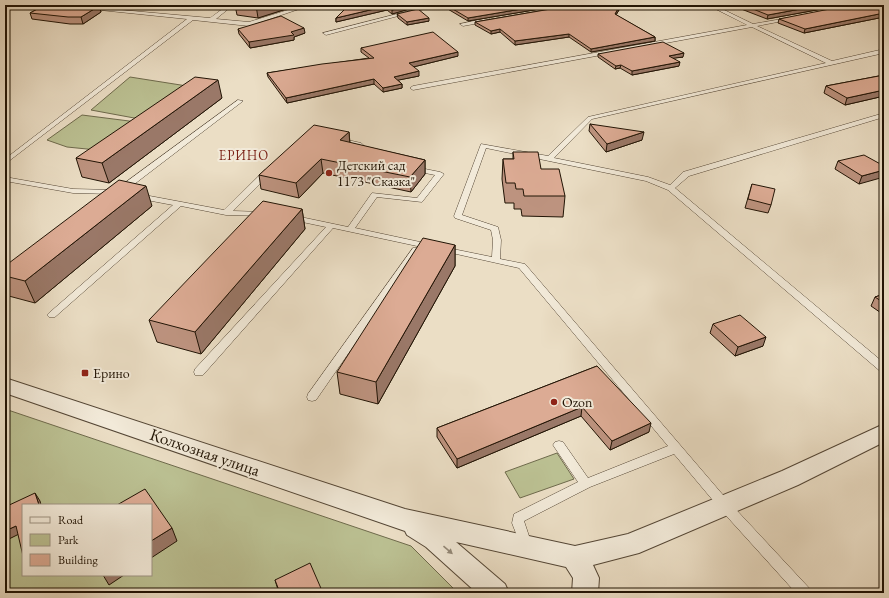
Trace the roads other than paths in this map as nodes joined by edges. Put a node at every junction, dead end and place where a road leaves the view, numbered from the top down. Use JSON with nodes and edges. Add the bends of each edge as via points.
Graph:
{"nodes":[{"id":1,"x":231,"y":5,"type":"edge"},
{"id":2,"x":309,"y":5,"type":"edge"},
{"id":3,"x":438,"y":5,"type":"edge"},
{"id":4,"x":710,"y":5,"type":"edge"},
{"id":5,"x":87,"y":8,"type":"edge"},
{"id":6,"x":798,"y":16,"type":"edge"},
{"id":7,"x":192,"y":18,"type":"junction"},
{"id":8,"x":493,"y":19,"type":"edge"},
{"id":9,"x":211,"y":20,"type":"junction"},
{"id":10,"x":463,"y":24,"type":"dead end"},
{"id":11,"x":752,"y":25,"type":"junction"},
{"id":12,"x":326,"y":33,"type":"dead end"},
{"id":13,"x":884,"y":51,"type":"edge"},
{"id":14,"x":831,"y":63,"type":"junction"},
{"id":15,"x":413,"y":88,"type":"dead end"},
{"id":16,"x":240,"y":101,"type":"dead end"},
{"id":17,"x":884,"y":115,"type":"edge"},
{"id":18,"x":330,"y":138,"type":"edge"},
{"id":19,"x":550,"y":158,"type":"junction"},
{"id":20,"x":375,"y":159,"type":"edge"},
{"id":21,"x":5,"y":162,"type":"edge"},
{"id":22,"x":275,"y":166,"type":"edge"},
{"id":23,"x":404,"y":166,"type":"edge"},
{"id":24,"x":5,"y":179,"type":"edge"},
{"id":25,"x":671,"y":188,"type":"junction"},
{"id":26,"x":119,"y":192,"type":"junction"},
{"id":27,"x":178,"y":205,"type":"junction"},
{"id":28,"x":226,"y":213,"type":"junction"},
{"id":29,"x":332,"y":225,"type":"junction"},
{"id":30,"x":351,"y":229,"type":"junction"},
{"id":31,"x":420,"y":244,"type":"junction"},
{"id":32,"x":496,"y":260,"type":"junction"},
{"id":33,"x":52,"y":316,"type":"dead end"},
{"id":34,"x":884,"y":368,"type":"edge"},
{"id":35,"x":199,"y":372,"type":"dead end"},
{"id":36,"x":5,"y":385,"type":"edge"},
{"id":37,"x":312,"y":397,"type":"dead end"},
{"id":38,"x":884,"y":432,"type":"edge"},
{"id":39,"x":559,"y":445,"type":"dead end"},
{"id":40,"x":676,"y":448,"type":"junction"},
{"id":41,"x":586,"y":484,"type":"junction"},
{"id":42,"x":725,"y":506,"type":"junction"},
{"id":43,"x":405,"y":520,"type":"junction"},
{"id":44,"x":526,"y":547,"type":"junction"},
{"id":45,"x":575,"y":557,"type":"junction"},
{"id":46,"x":496,"y":593,"type":"edge"},
{"id":47,"x":585,"y":593,"type":"edge"},
{"id":48,"x":805,"y":593,"type":"edge"}],
"edges":[{"from":1,"to":9,"type":"lane"},
{"from":2,"to":9,"type":"lane","via":[[249,24]]},
{"from":3,"to":12,"type":"lane"},
{"from":4,"to":11,"type":"lane"},
{"from":5,"to":7,"type":"lane"},
{"from":6,"to":11,"type":"lane"},
{"from":7,"to":9,"type":"lane"},
{"from":7,"to":21,"type":"lane"},
{"from":8,"to":10,"type":"lane"},
{"from":11,"to":14,"type":"lane"},
{"from":11,"to":15,"type":"lane"},
{"from":13,"to":14,"type":"lane"},
{"from":14,"to":19,"type":"lane","via":[[590,118]]},
{"from":16,"to":26,"type":"lane"},
{"from":17,"to":25,"type":"lane","via":[[686,174]]},
{"from":18,"to":20,"type":"lane","via":[[359,144]]},
{"from":19,"to":25,"type":"lane","via":[[648,180]]},
{"from":19,"to":32,"type":"lane","via":[[483,145],[458,216],[495,228]]},
{"from":22,"to":28,"type":"lane"},
{"from":23,"to":30,"type":"lane","via":[[440,174],[419,200],[375,195]]},
{"from":24,"to":26,"type":"lane","via":[[73,191]]},
{"from":25,"to":34,"type":"lane"},
{"from":26,"to":27,"type":"lane"},
{"from":27,"to":28,"type":"lane"},
{"from":27,"to":33,"type":"lane"},
{"from":28,"to":29,"type":"lane","via":[[276,214]]},
{"from":29,"to":30,"type":"lane"},
{"from":29,"to":35,"type":"lane"},
{"from":30,"to":31,"type":"lane"},
{"from":31,"to":32,"type":"lane"},
{"from":31,"to":37,"type":"lane"},
{"from":32,"to":40,"type":"lane","via":[[522,266]]},
{"from":36,"to":43,"type":"street","name":"Колхозная улица"},
{"from":38,"to":42,"type":"street","via":[[790,478]]},
{"from":39,"to":41,"type":"lane"},
{"from":40,"to":41,"type":"lane"},
{"from":40,"to":42,"type":"lane"},
{"from":41,"to":44,"type":"lane","via":[[518,518]]},
{"from":42,"to":45,"type":"street","via":[[630,545]]},
{"from":42,"to":48,"type":"lane"},
{"from":43,"to":44,"type":"street","name":"Колхозная улица"},
{"from":43,"to":46,"type":"street","name":"Колхозная улица","one_way":true,"via":[[435,539]]},
{"from":44,"to":45,"type":"street","name":"Колхозная улица"},
{"from":45,"to":47,"type":"street","via":[[583,568],[586,579]]}]}
